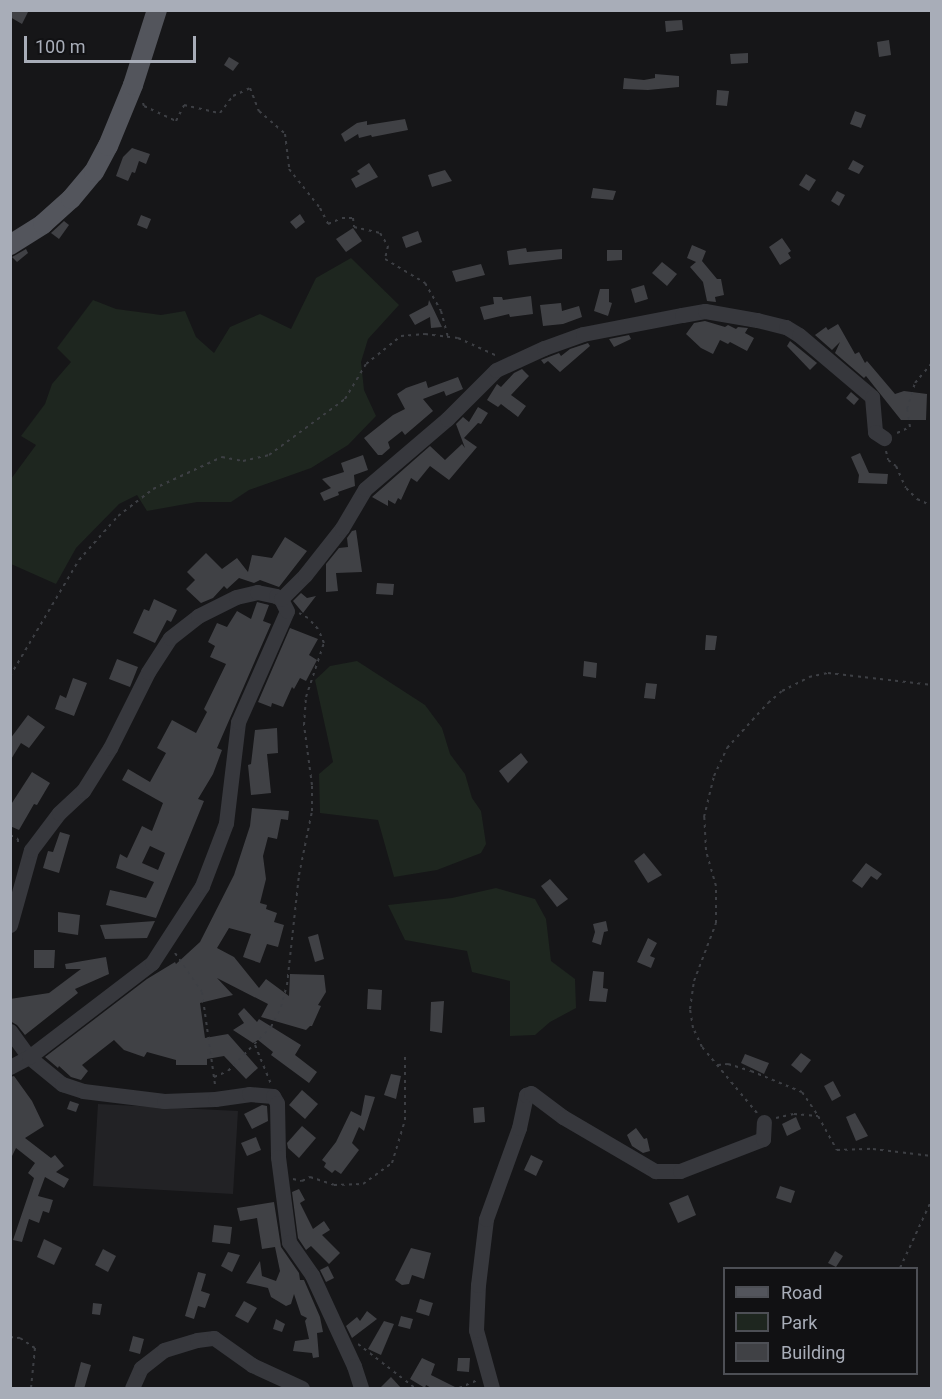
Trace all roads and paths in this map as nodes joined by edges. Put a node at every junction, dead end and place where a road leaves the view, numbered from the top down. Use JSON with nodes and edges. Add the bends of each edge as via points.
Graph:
{"nodes":[{"id":1,"x":157,"y":10,"type":"edge"},
{"id":2,"x":133,"y":85,"type":"junction"},
{"id":3,"x":10,"y":245,"type":"edge"},
{"id":4,"x":448,"y":338,"type":"junction"},
{"id":5,"x":932,"y":363,"type":"edge"},
{"id":6,"x":496,"y":370,"type":"junction"},
{"id":7,"x":884,"y":438,"type":"joint"},
{"id":8,"x":888,"y":460,"type":"dead end"},
{"id":9,"x":932,"y":506,"type":"edge"},
{"id":10,"x":284,"y":605,"type":"junction"},
{"id":11,"x":10,"y":676,"type":"edge"},
{"id":12,"x":932,"y":685,"type":"edge"},
{"id":13,"x":10,"y":925,"type":"edge"},
{"id":14,"x":167,"y":940,"type":"junction"},
{"id":15,"x":10,"y":1031,"type":"edge"},
{"id":16,"x":255,"y":1046,"type":"junction"},
{"id":17,"x":405,"y":1054,"type":"dead end"},
{"id":18,"x":29,"y":1056,"type":"junction"},
{"id":19,"x":717,"y":1065,"type":"junction"},
{"id":20,"x":10,"y":1067,"type":"edge"},
{"id":21,"x":214,"y":1077,"type":"junction"},
{"id":22,"x":273,"y":1096,"type":"junction"},
{"id":23,"x":215,"y":1099,"type":"junction"},
{"id":24,"x":818,"y":1116,"type":"junction"},
{"id":25,"x":764,"y":1122,"type":"junction"},
{"id":26,"x":932,"y":1156,"type":"edge"},
{"id":27,"x":282,"y":1181,"type":"junction"},
{"id":28,"x":932,"y":1199,"type":"edge"},
{"id":29,"x":901,"y":1267,"type":"edge"},
{"id":30,"x":337,"y":1327,"type":"junction"},
{"id":31,"x":10,"y":1337,"type":"edge"},
{"id":32,"x":491,"y":1386,"type":"edge"},
{"id":33,"x":31,"y":1389,"type":"edge"},
{"id":34,"x":132,"y":1389,"type":"edge"},
{"id":35,"x":302,"y":1389,"type":"edge"},
{"id":36,"x":361,"y":1389,"type":"edge"},
{"id":37,"x":415,"y":1389,"type":"edge"},
{"id":38,"x":459,"y":1389,"type":"edge"}],
"edges":[{"from":1,"to":2,"type":"main road"},
{"from":2,"to":3,"type":"main road","via":[[94,172],[43,224]]},
{"from":2,"to":4,"type":"path","via":[[141,86],[144,106],[176,121],[184,105],[220,113],[233,96],[250,88],[259,111],[285,135],[289,169],[328,224],[353,218],[354,227],[380,233],[388,246],[385,260],[425,283],[441,311]]},
{"from":4,"to":6,"type":"path","via":[[458,338],[495,355]]},
{"from":4,"to":11,"type":"path","via":[[425,334],[401,336],[366,364],[345,399],[286,445],[269,455],[243,461],[222,457],[207,462],[153,489],[118,516],[79,560]]},
{"from":5,"to":7,"type":"path","via":[[915,383],[907,409],[910,427]]},
{"from":6,"to":7,"type":"street","via":[[583,334],[682,315],[705,311],[757,320],[786,327],[799,335],[872,397],[875,432]]},
{"from":6,"to":10,"type":"street","via":[[447,419],[365,489],[342,528]]},
{"from":8,"to":9,"type":"path","via":[[896,466],[906,488]]},
{"from":10,"to":13,"type":"street","via":[[276,596],[257,592],[236,597],[198,616],[170,639],[83,791],[59,813],[32,850]]},
{"from":10,"to":14,"type":"street","via":[[238,722],[226,823],[202,886]]},
{"from":10,"to":16,"type":"path","via":[[308,618],[324,638],[306,697],[304,725],[312,811],[299,875],[287,985],[271,1027]]},
{"from":12,"to":19,"type":"path","via":[[828,673],[809,677],[768,703],[728,748],[714,777],[704,818],[706,850],[716,886],[716,923],[694,981],[690,1009],[702,1047]]},
{"from":14,"to":18,"type":"street","via":[[152,963]]},
{"from":14,"to":21,"type":"path","via":[[202,992]]},
{"from":15,"to":18,"type":"street"},
{"from":16,"to":21,"type":"path","via":[[228,1071]]},
{"from":16,"to":22,"type":"path","via":[[269,1075]]},
{"from":17,"to":27,"type":"path","via":[[405,1120],[392,1163],[363,1184],[334,1185],[310,1177]]},
{"from":18,"to":20,"type":"street"},
{"from":18,"to":23,"type":"street","via":[[62,1084],[83,1091],[164,1101]]},
{"from":19,"to":24,"type":"path","via":[[728,1064],[802,1092]]},
{"from":19,"to":25,"type":"path"},
{"from":21,"to":23,"type":"path"},
{"from":22,"to":23,"type":"street","via":[[249,1094]]},
{"from":22,"to":27,"type":"street","via":[[277,1103]]},
{"from":24,"to":25,"type":"path","via":[[794,1114]]},
{"from":24,"to":26,"type":"path","via":[[837,1150],[873,1149]]},
{"from":25,"to":32,"type":"street","via":[[763,1139],[680,1172],[655,1172],[563,1117],[531,1093],[526,1095],[519,1128],[486,1219],[478,1285],[476,1330]]},
{"from":27,"to":30,"type":"street","via":[[292,1249],[306,1263]]},
{"from":28,"to":29,"type":"path"},
{"from":30,"to":36,"type":"street"},
{"from":30,"to":37,"type":"path"},
{"from":31,"to":33,"type":"path","via":[[20,1338],[35,1348]]},
{"from":32,"to":38,"type":"path","via":[[476,1380]]},
{"from":34,"to":35,"type":"street","via":[[141,1368],[164,1350],[214,1338],[252,1365]]}]}
